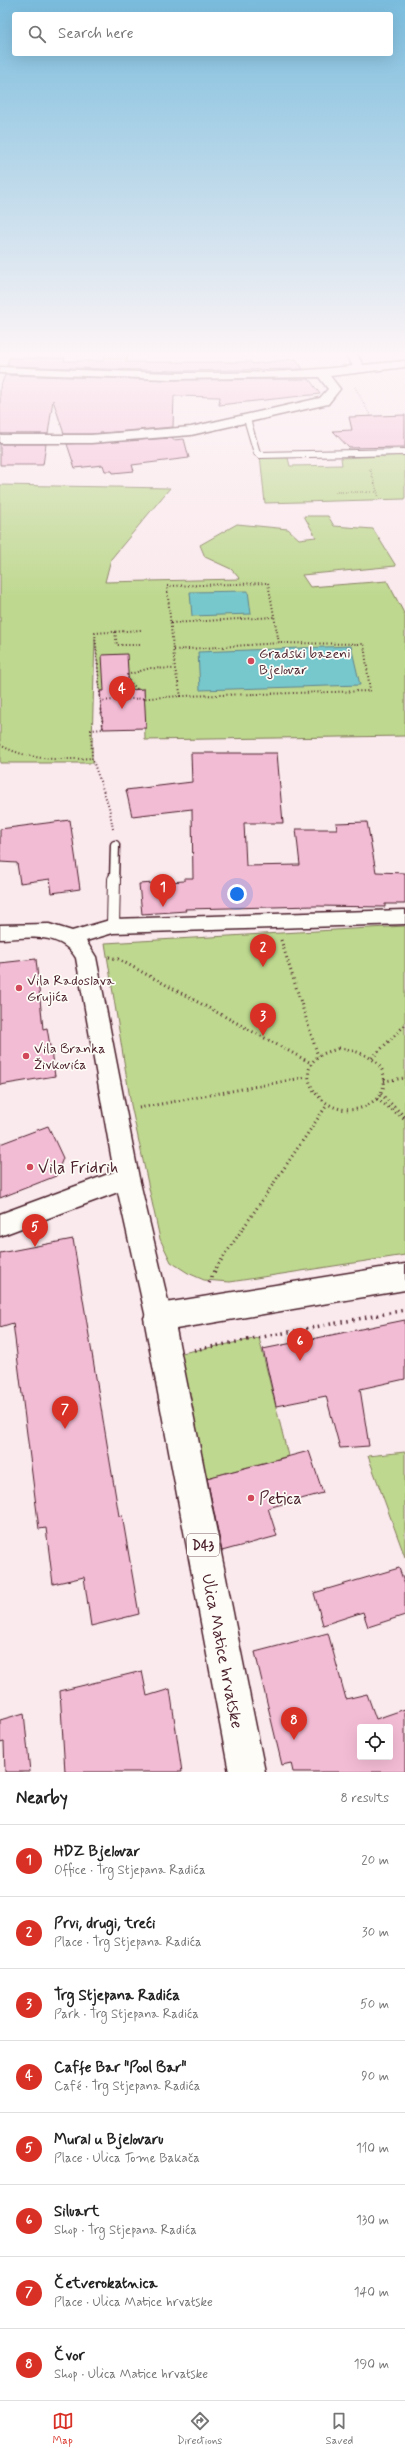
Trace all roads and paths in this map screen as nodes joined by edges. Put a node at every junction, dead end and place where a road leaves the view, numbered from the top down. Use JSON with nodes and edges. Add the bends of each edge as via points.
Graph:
{"nodes":[{"id":1,"x":157,"y":434,"type":"edge"},
{"id":2,"x":251,"y":434,"type":"edge"},
{"id":3,"x":0,"y":439,"type":"edge"},
{"id":4,"x":405,"y":452,"type":"edge"},
{"id":5,"x":369,"y":463,"type":"dead end"},
{"id":6,"x":335,"y":492,"type":"dead end"},
{"id":7,"x":378,"y":492,"type":"junction"},
{"id":8,"x":379,"y":497,"type":"dead end"},
{"id":9,"x":274,"y":617,"type":"junction"},
{"id":10,"x":171,"y":623,"type":"junction"},
{"id":11,"x":141,"y":630,"type":"dead end"},
{"id":12,"x":115,"y":632,"type":"junction"},
{"id":13,"x":280,"y":643,"type":"junction"},
{"id":14,"x":142,"y":645,"type":"dead end"},
{"id":15,"x":174,"y":650,"type":"junction"},
{"id":16,"x":175,"y":669,"type":"junction"},
{"id":17,"x":137,"y":689,"type":"dead end"},
{"id":18,"x":181,"y":696,"type":"junction"},
{"id":19,"x":100,"y":701,"type":"junction"},
{"id":20,"x":0,"y":745,"type":"edge"},
{"id":21,"x":92,"y":758,"type":"junction"},
{"id":22,"x":115,"y":845,"type":"joint"},
{"id":23,"x":405,"y":917,"type":"edge"},
{"id":24,"x":276,"y":922,"type":"junction"},
{"id":25,"x":113,"y":926,"type":"junction"},
{"id":26,"x":0,"y":932,"type":"edge"},
{"id":27,"x":73,"y":938,"type":"junction"},
{"id":28,"x":86,"y":957,"type":"junction"},
{"id":29,"x":405,"y":1025,"type":"edge"},
{"id":30,"x":318,"y":1056,"type":"junction"},
{"id":31,"x":372,"y":1058,"type":"junction"},
{"id":32,"x":311,"y":1063,"type":"junction"},
{"id":33,"x":307,"y":1077,"type":"junction"},
{"id":34,"x":405,"y":1078,"type":"edge"},
{"id":35,"x":384,"y":1081,"type":"junction"},
{"id":36,"x":381,"y":1094,"type":"junction"},
{"id":37,"x":377,"y":1099,"type":"junction"},
{"id":38,"x":327,"y":1105,"type":"junction"},
{"id":39,"x":114,"y":1113,"type":"junction"},
{"id":40,"x":405,"y":1118,"type":"edge"},
{"id":41,"x":127,"y":1178,"type":"junction"},
{"id":42,"x":0,"y":1225,"type":"edge"},
{"id":43,"x":405,"y":1277,"type":"edge"},
{"id":44,"x":405,"y":1310,"type":"edge"},
{"id":45,"x":199,"y":1311,"type":"junction"},
{"id":46,"x":159,"y":1318,"type":"junction"},
{"id":47,"x":247,"y":1772,"type":"edge"}],
"edges":[{"from":1,"to":3,"type":"street","via":[[91,439]]},
{"from":2,"to":4,"type":"lane","via":[[257,453],[260,455]]},
{"from":5,"to":7,"type":"path"},
{"from":6,"to":7,"type":"path"},
{"from":7,"to":8,"type":"path"},
{"from":9,"to":10,"type":"path"},
{"from":9,"to":10,"type":"path","via":[[268,583],[167,586]]},
{"from":9,"to":13,"type":"path"},
{"from":10,"to":15,"type":"path"},
{"from":11,"to":12,"type":"path"},
{"from":12,"to":14,"type":"path","via":[[117,645]]},
{"from":12,"to":19,"type":"path","via":[[95,633]]},
{"from":13,"to":15,"type":"path"},
{"from":13,"to":18,"type":"path","via":[[364,644],[370,691]]},
{"from":15,"to":16,"type":"path"},
{"from":16,"to":17,"type":"path","via":[[165,667],[134,670],[127,675]]},
{"from":16,"to":18,"type":"path"},
{"from":18,"to":19,"type":"path"},
{"from":19,"to":21,"type":"path","via":[[103,729],[91,730]]},
{"from":20,"to":21,"type":"path","via":[[15,754],[41,760]]},
{"from":21,"to":22,"type":"path","via":[[109,807]]},
{"from":22,"to":25,"type":"lane"},
{"from":23,"to":24,"type":"street"},
{"from":24,"to":25,"type":"street"},
{"from":24,"to":30,"type":"path"},
{"from":25,"to":27,"type":"street"},
{"from":26,"to":27,"type":"street","via":[[55,932]]},
{"from":27,"to":28,"type":"street","via":[[82,947]]},
{"from":28,"to":32,"type":"path","via":[[102,955],[118,959]]},
{"from":28,"to":39,"type":"street"},
{"from":29,"to":31,"type":"path"},
{"from":30,"to":31,"type":"path","via":[[327,1050],[345,1048],[362,1052]]},
{"from":30,"to":32,"type":"path"},
{"from":31,"to":35,"type":"path","via":[[378,1065]]},
{"from":32,"to":33,"type":"path"},
{"from":33,"to":38,"type":"path","via":[[310,1088],[317,1098]]},
{"from":33,"to":39,"type":"path"},
{"from":34,"to":35,"type":"path"},
{"from":35,"to":36,"type":"path"},
{"from":36,"to":37,"type":"path"},
{"from":36,"to":40,"type":"path"},
{"from":37,"to":38,"type":"path","via":[[364,1108],[352,1111],[339,1110]]},
{"from":37,"to":40,"type":"path"},
{"from":38,"to":45,"type":"path","via":[[212,1274]]},
{"from":39,"to":41,"type":"street"},
{"from":41,"to":42,"type":"street"},
{"from":41,"to":46,"type":"street"},
{"from":43,"to":45,"type":"main road"},
{"from":44,"to":45,"type":"path","via":[[191,1351]]},
{"from":45,"to":46,"type":"main road"},
{"from":46,"to":47,"type":"main road","name":"Ulica Matice hrvatske","number":"D43"}]}
